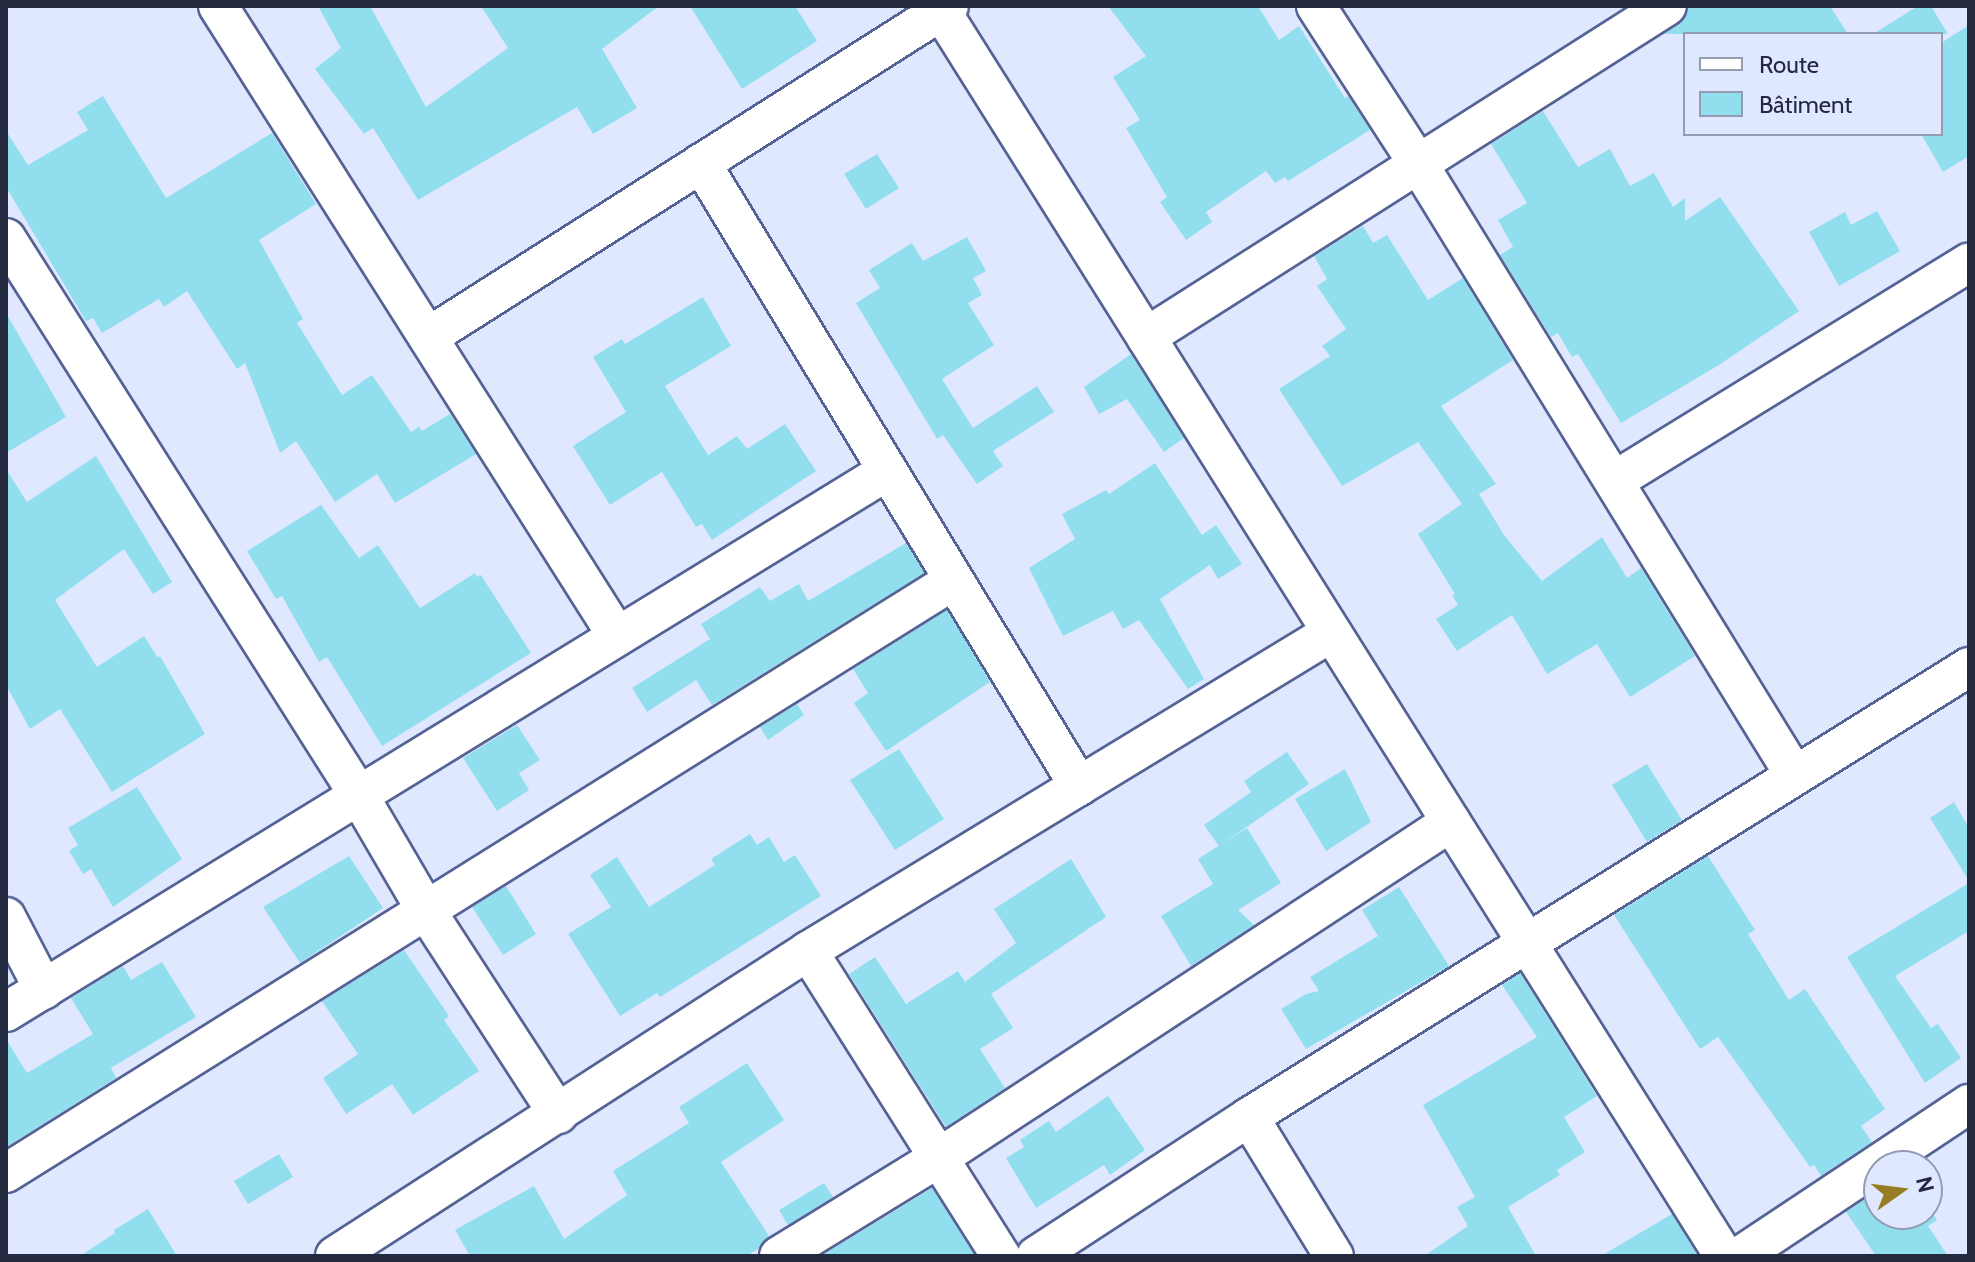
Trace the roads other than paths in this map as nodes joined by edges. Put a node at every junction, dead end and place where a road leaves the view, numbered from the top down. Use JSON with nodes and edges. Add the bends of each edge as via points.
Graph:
{"nodes":[{"id":1,"x":218,"y":6,"type":"edge"},
{"id":2,"x":1316,"y":6,"type":"edge"},
{"id":3,"x":1667,"y":6,"type":"edge"},
{"id":4,"x":943,"y":8,"type":"edge"},
{"id":5,"x":701,"y":163,"type":"junction"},
{"id":6,"x":1419,"y":165,"type":"junction"},
{"id":7,"x":6,"y":238,"type":"edge"},
{"id":8,"x":1969,"y":263,"type":"edge"},
{"id":9,"x":428,"y":337,"type":"junction"},
{"id":10,"x":1146,"y":337,"type":"junction"},
{"id":11,"x":887,"y":471,"type":"junction"},
{"id":12,"x":1614,"y":481,"type":"junction"},
{"id":13,"x":954,"y":580,"type":"junction"},
{"id":14,"x":1332,"y":632,"type":"junction"},
{"id":15,"x":616,"y":634,"type":"junction"},
{"id":16,"x":1969,"y":667,"type":"edge"},
{"id":17,"x":1795,"y":776,"type":"junction"},
{"id":18,"x":1079,"y":786,"type":"junction"},
{"id":19,"x":358,"y":794,"type":"junction"},
{"id":20,"x":1451,"y":822,"type":"junction"},
{"id":21,"x":427,"y":912,"type":"junction"},
{"id":22,"x":6,"y":917,"type":"edge"},
{"id":23,"x":1527,"y":943,"type":"junction"},
{"id":24,"x":808,"y":951,"type":"junction"},
{"id":25,"x":44,"y":990,"type":"junction"},
{"id":26,"x":6,"y":1012,"type":"edge"},
{"id":27,"x":1969,"y":1104,"type":"edge"},
{"id":28,"x":558,"y":1114,"type":"junction"},
{"id":29,"x":1249,"y":1117,"type":"junction"},
{"id":30,"x":940,"y":1157,"type":"junction"},
{"id":31,"x":6,"y":1173,"type":"edge"},
{"id":32,"x":335,"y":1256,"type":"edge"},
{"id":33,"x":779,"y":1256,"type":"edge"},
{"id":34,"x":1001,"y":1256,"type":"edge"},
{"id":35,"x":1036,"y":1256,"type":"edge"},
{"id":36,"x":1334,"y":1256,"type":"edge"},
{"id":37,"x":1724,"y":1256,"type":"edge"},
{"id":38,"x":1740,"y":1256,"type":"edge"}],
"edges":[{"from":1,"to":9,"type":"street"},
{"from":2,"to":6,"type":"street"},
{"from":3,"to":6,"type":"street"},
{"from":4,"to":5,"type":"street"},
{"from":4,"to":10,"type":"street"},
{"from":5,"to":9,"type":"street"},
{"from":5,"to":11,"type":"street"},
{"from":6,"to":10,"type":"street"},
{"from":6,"to":12,"type":"street"},
{"from":7,"to":19,"type":"street"},
{"from":8,"to":12,"type":"street"},
{"from":9,"to":15,"type":"street"},
{"from":10,"to":14,"type":"street"},
{"from":11,"to":13,"type":"street"},
{"from":11,"to":15,"type":"street"},
{"from":12,"to":17,"type":"street"},
{"from":13,"to":18,"type":"street"},
{"from":13,"to":21,"type":"street"},
{"from":14,"to":18,"type":"street"},
{"from":14,"to":20,"type":"street"},
{"from":15,"to":19,"type":"street"},
{"from":16,"to":17,"type":"street"},
{"from":17,"to":23,"type":"street"},
{"from":18,"to":24,"type":"street"},
{"from":19,"to":21,"type":"street"},
{"from":19,"to":25,"type":"street"},
{"from":20,"to":23,"type":"street"},
{"from":20,"to":30,"type":"street"},
{"from":21,"to":28,"type":"street"},
{"from":21,"to":31,"type":"street"},
{"from":22,"to":25,"type":"street"},
{"from":23,"to":29,"type":"street"},
{"from":23,"to":37,"type":"street"},
{"from":24,"to":28,"type":"street"},
{"from":24,"to":30,"type":"street"},
{"from":25,"to":26,"type":"street"},
{"from":27,"to":38,"type":"street"},
{"from":28,"to":32,"type":"street"},
{"from":29,"to":35,"type":"street"},
{"from":29,"to":36,"type":"street"},
{"from":30,"to":33,"type":"street"},
{"from":30,"to":34,"type":"street"}]}
